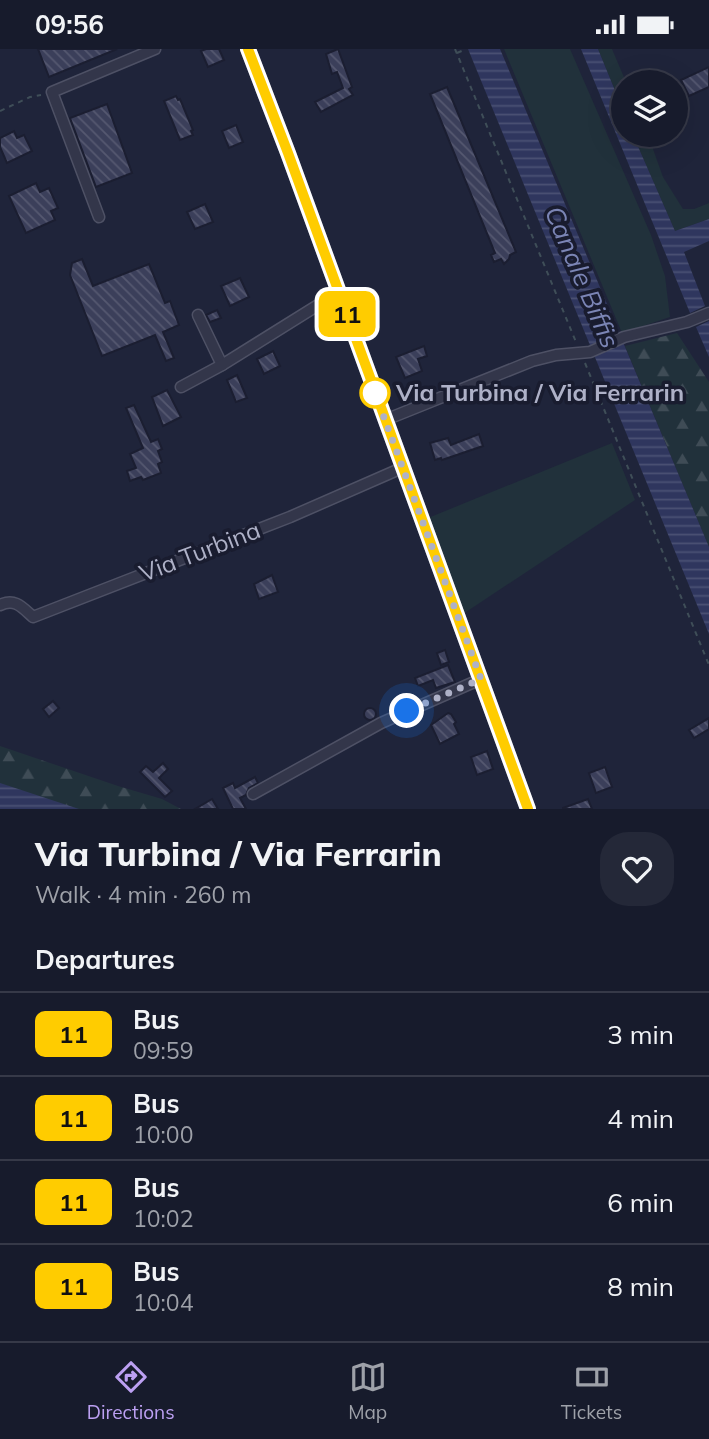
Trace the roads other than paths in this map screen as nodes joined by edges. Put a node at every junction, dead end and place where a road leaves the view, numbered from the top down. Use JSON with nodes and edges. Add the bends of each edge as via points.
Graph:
{"nodes":[{"id":1,"x":155,"y":49,"type":"edge"},
{"id":2,"x":248,"y":49,"type":"edge"},
{"id":3,"x":99,"y":217,"type":"dead end"},
{"id":4,"x":339,"y":292,"type":"junction"},
{"id":5,"x":709,"y":313,"type":"edge"},
{"id":6,"x":198,"y":315,"type":"dead end"},
{"id":7,"x":222,"y":365,"type":"junction"},
{"id":8,"x":181,"y":387,"type":"dead end"},
{"id":9,"x":385,"y":421,"type":"junction"},
{"id":10,"x":402,"y":468,"type":"junction"},
{"id":11,"x":0,"y":605,"type":"edge"},
{"id":12,"x":481,"y":679,"type":"junction"},
{"id":13,"x":253,"y":794,"type":"dead end"},
{"id":14,"x":528,"y":809,"type":"edge"}],
"edges":[{"from":1,"to":3,"type":"street","via":[[52,92]]},
{"from":2,"to":4,"type":"street"},
{"from":4,"to":7,"type":"street"},
{"from":4,"to":9,"type":"street"},
{"from":5,"to":9,"type":"street","via":[[624,337],[590,352],[532,362]]},
{"from":6,"to":7,"type":"street"},
{"from":7,"to":8,"type":"street"},
{"from":9,"to":10,"type":"street"},
{"from":10,"to":11,"type":"street","name":"Via Turbina","via":[[290,517],[33,617],[16,603]]},
{"from":10,"to":12,"type":"street"},
{"from":12,"to":13,"type":"street","via":[[381,723]]},
{"from":12,"to":14,"type":"street"}]}
